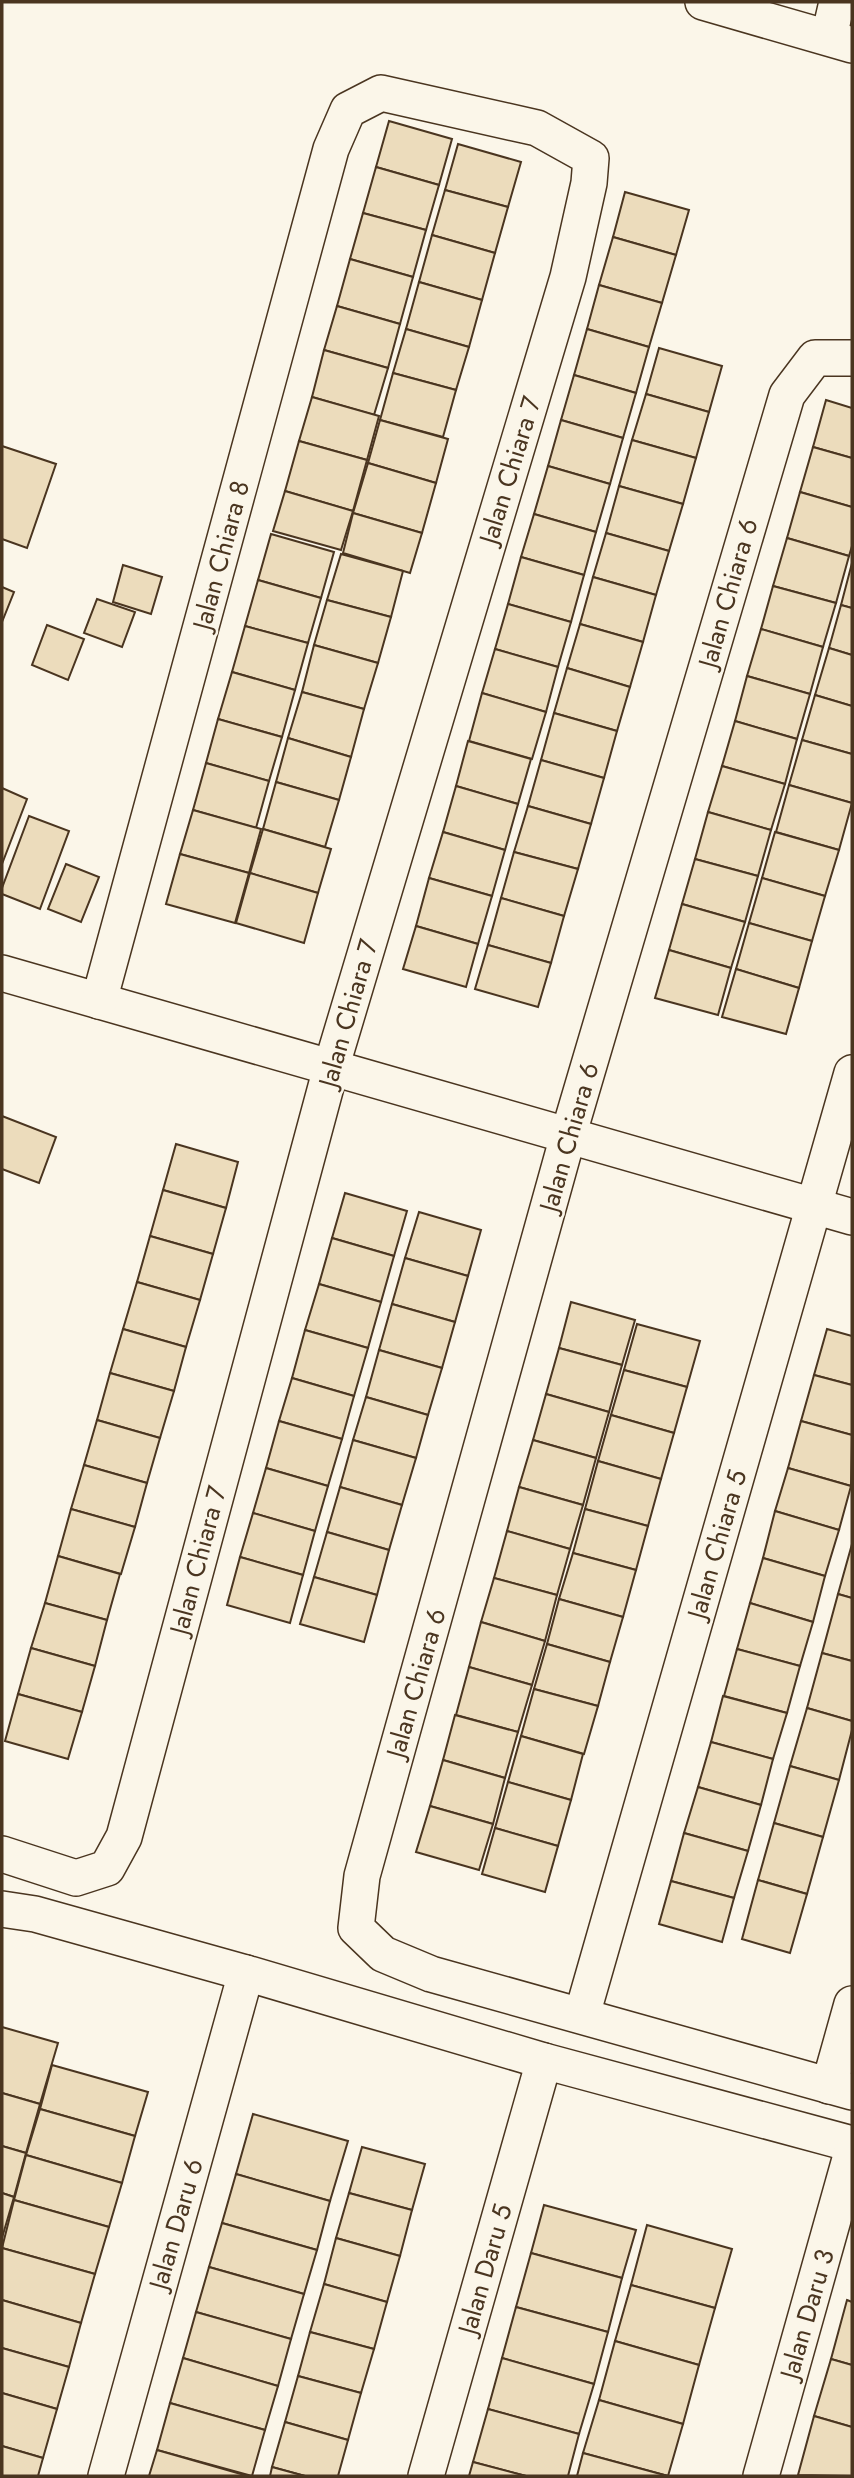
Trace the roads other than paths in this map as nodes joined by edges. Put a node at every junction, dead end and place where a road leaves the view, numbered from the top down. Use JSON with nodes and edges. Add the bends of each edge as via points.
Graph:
{"nodes":[{"id":1,"x":703,"y":2,"type":"edge"},
{"id":2,"x":837,"y":2,"type":"edge"},
{"id":3,"x":840,"y":41,"type":"edge"},
{"id":4,"x":348,"y":110,"type":"joint"},
{"id":5,"x":852,"y":358,"type":"edge"},
{"id":6,"x":2,"y":973,"type":"edge"},
{"id":7,"x":99,"y":1001,"type":"junction"},
{"id":8,"x":331,"y":1068,"type":"junction"},
{"id":9,"x":852,"y":1073,"type":"edge"},
{"id":10,"x":568,"y":1136,"type":"junction"},
{"id":11,"x":814,"y":1206,"type":"junction"},
{"id":12,"x":852,"y":1217,"type":"edge"},
{"id":13,"x":2,"y":1854,"type":"edge"},
{"id":14,"x":2,"y":1909,"type":"edge"},
{"id":15,"x":246,"y":1973,"type":"junction"},
{"id":16,"x":852,"y":2004,"type":"edge"},
{"id":17,"x":582,"y":2015,"type":"junction"},
{"id":18,"x":544,"y":2061,"type":"junction"},
{"id":19,"x":841,"y":2089,"type":"edge"},
{"id":20,"x":852,"y":2144,"type":"edge"},
{"id":21,"x":852,"y":2152,"type":"edge"},
{"id":22,"x":106,"y":2476,"type":"edge"},
{"id":23,"x":426,"y":2476,"type":"edge"},
{"id":24,"x":761,"y":2476,"type":"edge"}],
"edges":[{"from":1,"to":3,"type":"street"},
{"from":2,"to":3,"type":"street"},
{"from":4,"to":7,"type":"street","name":"Jalan Chiara 8","via":[[331,149]]},
{"from":4,"to":8,"type":"street","name":"Jalan Chiara 7","via":[[381,93],[537,128],[591,159],[568,277]]},
{"from":5,"to":10,"type":"street","name":"Jalan Chiara 6","via":[[815,358],[787,395]]},
{"from":6,"to":7,"type":"street"},
{"from":7,"to":8,"type":"street"},
{"from":8,"to":10,"type":"street"},
{"from":8,"to":13,"type":"street","name":"Jalan Chiara 7","via":[[124,1838],[107,1868],[76,1878]]},
{"from":9,"to":11,"type":"street","name":"Jalan Chiara 5"},
{"from":10,"to":11,"type":"street"},
{"from":10,"to":17,"type":"street","name":"Jalan Chiara 6","via":[[362,1876],[356,1928],[383,1954],[431,1974]]},
{"from":11,"to":12,"type":"street"},
{"from":11,"to":17,"type":"street","name":"Jalan Chiara 5"},
{"from":14,"to":15,"type":"street","via":[[35,1913]]},
{"from":15,"to":18,"type":"street"},
{"from":15,"to":22,"type":"street","name":"Jalan Daru 6"},
{"from":16,"to":19,"type":"street"},
{"from":17,"to":19,"type":"street"},
{"from":18,"to":20,"type":"street"},
{"from":18,"to":23,"type":"street","name":"Jalan Daru 5"},
{"from":21,"to":24,"type":"street","name":"Jalan Daru 3"}]}
